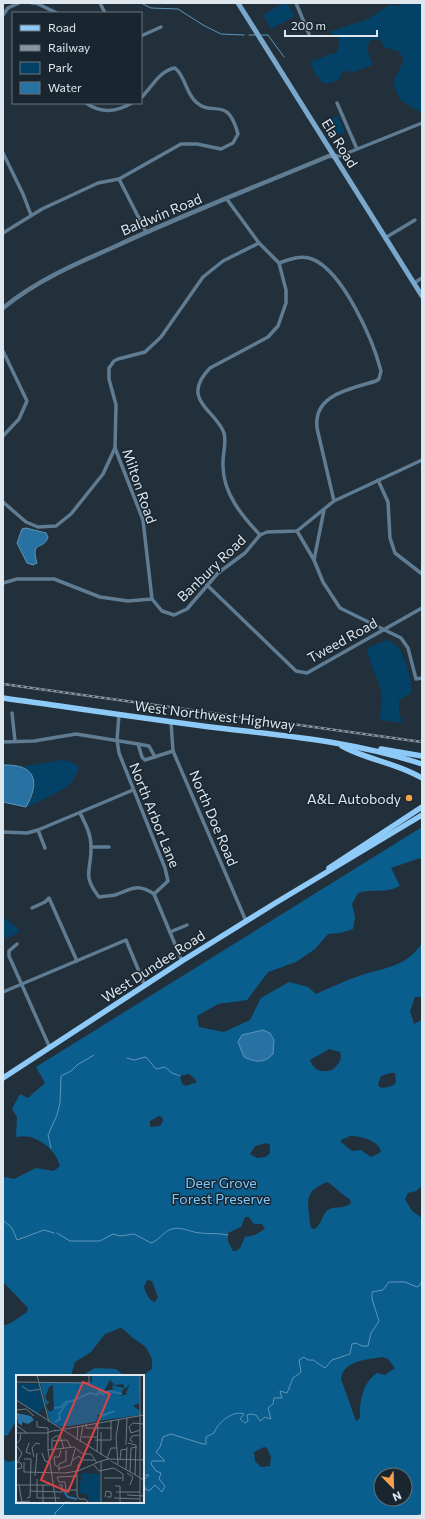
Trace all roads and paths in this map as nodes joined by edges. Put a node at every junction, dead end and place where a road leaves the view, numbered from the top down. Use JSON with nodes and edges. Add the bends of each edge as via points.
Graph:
{"nodes":[{"id":1,"x":19,"y":3,"type":"edge"},
{"id":2,"x":32,"y":3,"type":"edge"},
{"id":3,"x":100,"y":3,"type":"edge"},
{"id":4,"x":238,"y":3,"type":"edge"},
{"id":5,"x":296,"y":3,"type":"edge"},
{"id":6,"x":55,"y":12,"type":"edge"},
{"id":7,"x":104,"y":12,"type":"edge"},
{"id":8,"x":3,"y":15,"type":"edge"},
{"id":9,"x":161,"y":27,"type":"dead end"},
{"id":10,"x":309,"y":34,"type":"dead end"},
{"id":11,"x":142,"y":36,"type":"edge"},
{"id":12,"x":142,"y":97,"type":"edge"},
{"id":13,"x":337,"y":103,"type":"dead end"},
{"id":14,"x":88,"y":104,"type":"edge"},
{"id":15,"x":130,"y":104,"type":"edge"},
{"id":16,"x":422,"y":123,"type":"edge"},
{"id":17,"x":357,"y":149,"type":"junction"},
{"id":18,"x":3,"y":153,"type":"edge"},
{"id":19,"x":335,"y":156,"type":"junction"},
{"id":20,"x":119,"y":178,"type":"junction"},
{"id":21,"x":226,"y":198,"type":"junction"},
{"id":22,"x":31,"y":215,"type":"junction"},
{"id":23,"x":415,"y":220,"type":"dead end"},
{"id":24,"x":3,"y":232,"type":"edge"},
{"id":25,"x":146,"y":232,"type":"junction"},
{"id":26,"x":385,"y":238,"type":"junction"},
{"id":27,"x":259,"y":243,"type":"junction"},
{"id":28,"x":279,"y":263,"type":"junction"},
{"id":29,"x":422,"y":278,"type":"edge"},
{"id":30,"x":414,"y":283,"type":"junction"},
{"id":31,"x":422,"y":296,"type":"edge"},
{"id":32,"x":3,"y":308,"type":"edge"},
{"id":33,"x":3,"y":350,"type":"edge"},
{"id":34,"x":3,"y":436,"type":"edge"},
{"id":35,"x":115,"y":448,"type":"junction"},
{"id":36,"x":422,"y":460,"type":"edge"},
{"id":37,"x":378,"y":480,"type":"junction"},
{"id":38,"x":334,"y":501,"type":"junction"},
{"id":39,"x":3,"y":502,"type":"edge"},
{"id":40,"x":324,"y":509,"type":"junction"},
{"id":41,"x":297,"y":531,"type":"junction"},
{"id":42,"x":260,"y":534,"type":"junction"},
{"id":43,"x":314,"y":560,"type":"junction"},
{"id":44,"x":422,"y":574,"type":"edge"},
{"id":45,"x":3,"y":583,"type":"edge"},
{"id":46,"x":207,"y":585,"type":"junction"},
{"id":47,"x":152,"y":599,"type":"junction"},
{"id":48,"x":422,"y":608,"type":"edge"},
{"id":49,"x":385,"y":629,"type":"junction"},
{"id":50,"x":422,"y":678,"type":"edge"},
{"id":51,"x":3,"y":698,"type":"edge"},
{"id":52,"x":12,"y":713,"type":"dead end"},
{"id":53,"x":119,"y":714,"type":"junction"},
{"id":54,"x":171,"y":722,"type":"junction"},
{"id":55,"x":117,"y":740,"type":"junction"},
{"id":56,"x":16,"y":741,"type":"junction"},
{"id":57,"x":3,"y":742,"type":"edge"},
{"id":58,"x":138,"y":744,"type":"junction"},
{"id":59,"x":338,"y":744,"type":"junction"},
{"id":60,"x":374,"y":750,"type":"junction"},
{"id":61,"x":173,"y":751,"type":"junction"},
{"id":62,"x":422,"y":756,"type":"edge"},
{"id":63,"x":155,"y":757,"type":"junction"},
{"id":64,"x":422,"y":764,"type":"edge"},
{"id":65,"x":422,"y":778,"type":"edge"},
{"id":66,"x":133,"y":790,"type":"junction"},
{"id":67,"x":422,"y":807,"type":"edge"},
{"id":68,"x":80,"y":813,"type":"junction"},
{"id":69,"x":422,"y":815,"type":"edge"},
{"id":70,"x":38,"y":830,"type":"junction"},
{"id":71,"x":3,"y":832,"type":"edge"},
{"id":72,"x":91,"y":847,"type":"junction"},
{"id":73,"x":109,"y":847,"type":"dead end"},
{"id":74,"x":46,"y":848,"type":"dead end"},
{"id":75,"x":318,"y":877,"type":"junction"},
{"id":76,"x":154,"y":894,"type":"junction"},
{"id":77,"x":32,"y":908,"type":"dead end"},
{"id":78,"x":246,"y":921,"type":"junction"},
{"id":79,"x":187,"y":925,"type":"dead end"},
{"id":80,"x":170,"y":932,"type":"junction"},
{"id":81,"x":17,"y":944,"type":"dead end"},
{"id":82,"x":77,"y":961,"type":"junction"},
{"id":83,"x":182,"y":961,"type":"junction"},
{"id":84,"x":21,"y":985,"type":"junction"},
{"id":85,"x":145,"y":986,"type":"junction"},
{"id":86,"x":3,"y":992,"type":"edge"},
{"id":87,"x":50,"y":1048,"type":"junction"},
{"id":88,"x":3,"y":1077,"type":"edge"},
{"id":89,"x":422,"y":1515,"type":"edge"},
{"id":90,"x":419,"y":1516,"type":"edge"}],
"edges":[{"from":1,"to":8,"type":"street","via":[[8,8]]},
{"from":2,"to":6,"type":"street"},
{"from":3,"to":7,"type":"street"},
{"from":4,"to":19,"type":"main road","name":"Ela Road"},
{"from":5,"to":10,"type":"street"},
{"from":9,"to":11,"type":"street"},
{"from":12,"to":20,"type":"street","via":[[162,74],[168,69],[175,68],[183,77],[196,103],[223,109],[231,116],[238,134],[233,143],[221,149],[181,144]]},
{"from":13,"to":17,"type":"street"},
{"from":14,"to":15,"type":"street","via":[[95,109],[112,112]]},
{"from":16,"to":17,"type":"street"},
{"from":17,"to":19,"type":"street"},
{"from":18,"to":22,"type":"street","via":[[24,194]]},
{"from":19,"to":21,"type":"street","name":"Baldwin Road","via":[[329,156]]},
{"from":19,"to":26,"type":"main road","name":"Ela Road"},
{"from":20,"to":22,"type":"street","via":[[98,183]]},
{"from":20,"to":25,"type":"street"},
{"from":21,"to":25,"type":"street","name":"Baldwin Road"},
{"from":21,"to":27,"type":"street"},
{"from":22,"to":24,"type":"street"},
{"from":23,"to":26,"type":"street"},
{"from":25,"to":32,"type":"street","name":"Baldwin Road","via":[[51,276],[18,295]]},
{"from":26,"to":30,"type":"main road","name":"Ela Road"},
{"from":27,"to":28,"type":"street"},
{"from":27,"to":35,"type":"street","name":"Milton Road","via":[[223,261],[202,277],[160,337],[145,352],[124,356],[114,361],[109,368],[116,405]]},
{"from":28,"to":38,"type":"street","via":[[294,258],[309,258],[327,270],[357,310],[381,370],[376,381],[335,395],[319,409],[317,428]]},
{"from":28,"to":42,"type":"street","via":[[286,290],[286,303],[278,326],[268,337],[210,368],[202,379],[199,391],[203,406],[224,435],[223,471],[228,491],[244,518]]},
{"from":29,"to":30,"type":"street"},
{"from":30,"to":31,"type":"main road","name":"Ela Road"},
{"from":33,"to":34,"type":"street","via":[[27,401],[19,419]]},
{"from":35,"to":39,"type":"street","via":[[104,474],[71,514],[56,526],[38,527],[26,522]]},
{"from":35,"to":47,"type":"street","name":"Milton Road","via":[[143,520]]},
{"from":36,"to":37,"type":"street"},
{"from":37,"to":38,"type":"street"},
{"from":37,"to":44,"type":"street","via":[[388,502],[390,538],[395,553]]},
{"from":38,"to":40,"type":"street"},
{"from":40,"to":41,"type":"street"},
{"from":40,"to":43,"type":"street"},
{"from":41,"to":42,"type":"street","name":"Banbury Road"},
{"from":41,"to":43,"type":"street"},
{"from":42,"to":46,"type":"street","name":"Banbury Road","via":[[245,553],[218,573]]},
{"from":43,"to":49,"type":"street","via":[[323,582],[340,608]]},
{"from":45,"to":47,"type":"street","via":[[17,579],[54,579],[100,597],[128,601]]},
{"from":46,"to":47,"type":"street","name":"Banbury Road","via":[[187,608],[174,615],[162,610]]},
{"from":46,"to":49,"type":"street","name":"Tweed Road","via":[[296,671],[307,673]]},
{"from":48,"to":49,"type":"street","name":"Tweed Road"},
{"from":49,"to":50,"type":"street","via":[[400,638],[408,648],[416,679]]},
{"from":51,"to":53,"type":"main road","name":"West Northwest Highway"},
{"from":52,"to":56,"type":"street"},
{"from":53,"to":54,"type":"main road","name":"West Northwest Highway"},
{"from":53,"to":55,"type":"street","name":"North Arbor Lane"},
{"from":54,"to":59,"type":"main road","name":"West Northwest Highway"},
{"from":54,"to":61,"type":"street","name":"North Doe Road"},
{"from":55,"to":56,"type":"street","via":[[76,734],[51,740]]},
{"from":55,"to":58,"type":"street"},
{"from":55,"to":66,"type":"street","name":"North Arbor Lane","via":[[119,754]]},
{"from":56,"to":57,"type":"street"},
{"from":58,"to":63,"type":"street","via":[[149,746]]},
{"from":58,"to":63,"type":"street","via":[[145,760]]},
{"from":59,"to":60,"type":"main road","name":"West Northwest Highway"},
{"from":59,"to":65,"type":"main road","via":[[357,754],[412,772]]},
{"from":60,"to":62,"type":"main road","via":[[388,749]]},
{"from":60,"to":64,"type":"main road","name":"West Northwest Highway"},
{"from":61,"to":63,"type":"street"},
{"from":61,"to":78,"type":"street","name":"North Doe Road"},
{"from":66,"to":68,"type":"street"},
{"from":66,"to":76,"type":"street","name":"North Arbor Lane","via":[[168,881]]},
{"from":67,"to":75,"type":"main road","name":"West Dundee Road"},
{"from":68,"to":70,"type":"street"},
{"from":68,"to":72,"type":"street","via":[[88,830]]},
{"from":69,"to":75,"type":"main road","name":"West Dundee Road"},
{"from":70,"to":71,"type":"street","via":[[27,833]]},
{"from":70,"to":74,"type":"street"},
{"from":72,"to":73,"type":"street"},
{"from":72,"to":76,"type":"street","via":[[88,878],[90,886],[99,897],[114,895],[133,887],[146,889]]},
{"from":75,"to":78,"type":"main road","name":"West Dundee Road"},
{"from":76,"to":80,"type":"street"},
{"from":77,"to":82,"type":"street","via":[[49,898]]},
{"from":78,"to":83,"type":"main road","name":"West Dundee Road"},
{"from":79,"to":80,"type":"street"},
{"from":80,"to":83,"type":"street"},
{"from":81,"to":84,"type":"street","via":[[9,951],[9,956]]},
{"from":82,"to":84,"type":"street"},
{"from":82,"to":85,"type":"street","via":[[126,940]]},
{"from":83,"to":85,"type":"main road","name":"West Dundee Road"},
{"from":84,"to":86,"type":"street"},
{"from":84,"to":87,"type":"street"},
{"from":85,"to":87,"type":"main road","name":"West Dundee Road"},
{"from":87,"to":88,"type":"main road","name":"West Dundee Road"},
{"from":89,"to":90,"type":"street"}]}
